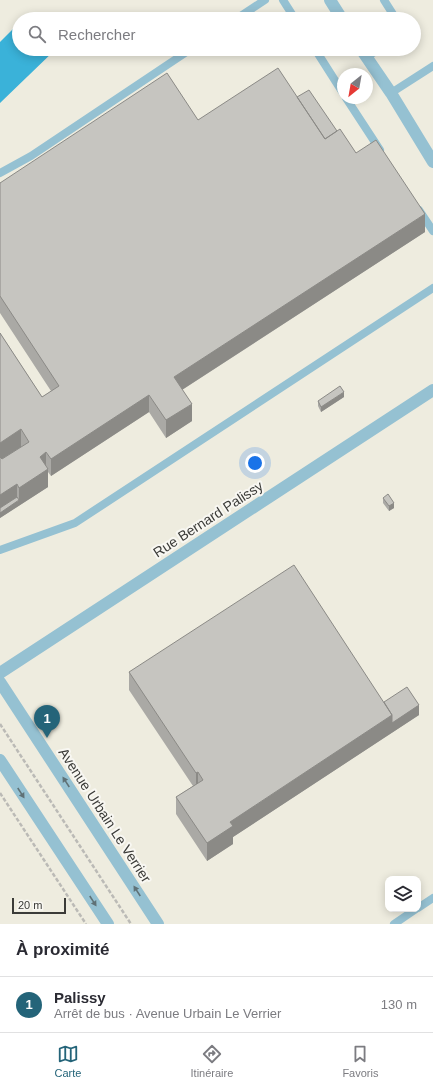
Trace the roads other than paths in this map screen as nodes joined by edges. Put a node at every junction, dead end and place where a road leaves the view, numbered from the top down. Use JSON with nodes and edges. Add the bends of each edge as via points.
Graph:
{"nodes":[{"id":1,"x":265,"y":0,"type":"edge"},
{"id":2,"x":283,"y":0,"type":"edge"},
{"id":3,"x":330,"y":0,"type":"edge"},
{"id":4,"x":384,"y":0,"type":"edge"},
{"id":5,"x":247,"y":12,"type":"edge"},
{"id":6,"x":291,"y":12,"type":"edge"},
{"id":7,"x":338,"y":12,"type":"edge"},
{"id":8,"x":392,"y":12,"type":"edge"},
{"id":9,"x":181,"y":56,"type":"edge"},
{"id":10,"x":319,"y":56,"type":"edge"},
{"id":11,"x":366,"y":56,"type":"edge"},
{"id":12,"x":433,"y":66,"type":"edge"},
{"id":13,"x":337,"y":84,"type":"edge"},
{"id":14,"x":390,"y":94,"type":"junction"},
{"id":15,"x":350,"y":104,"type":"edge"},
{"id":16,"x":385,"y":158,"type":"edge"},
{"id":17,"x":433,"y":162,"type":"edge"},
{"id":18,"x":0,"y":173,"type":"edge"},
{"id":19,"x":416,"y":204,"type":"edge"},
{"id":20,"x":433,"y":231,"type":"edge"},
{"id":21,"x":433,"y":288,"type":"edge"},
{"id":22,"x":433,"y":390,"type":"edge"},
{"id":23,"x":0,"y":550,"type":"edge"},
{"id":24,"x":0,"y":673,"type":"edge"},
{"id":25,"x":0,"y":682,"type":"edge"},
{"id":26,"x":0,"y":760,"type":"edge"},
{"id":27,"x":433,"y":898,"type":"edge"},
{"id":28,"x":421,"y":906,"type":"edge"},
{"id":29,"x":411,"y":912,"type":"edge"},
{"id":30,"x":108,"y":924,"type":"edge"},
{"id":31,"x":158,"y":924,"type":"edge"},
{"id":32,"x":394,"y":924,"type":"edge"}],
"edges":[{"from":1,"to":5,"type":"lane"},
{"from":2,"to":6,"type":"lane"},
{"from":3,"to":7,"type":"street"},
{"from":4,"to":8,"type":"lane"},
{"from":9,"to":18,"type":"lane","via":[[31,156]]},
{"from":10,"to":13,"type":"lane"},
{"from":11,"to":14,"type":"street"},
{"from":12,"to":14,"type":"lane"},
{"from":14,"to":17,"type":"street"},
{"from":15,"to":16,"type":"lane"},
{"from":19,"to":20,"type":"lane"},
{"from":21,"to":23,"type":"lane","via":[[75,523]]},
{"from":22,"to":24,"type":"street","name":"Rue Bernard Palissy"},
{"from":31,"to":25,"type":"street","name":"Avenue Urbain Le Verrier","one_way":true},
{"from":26,"to":30,"type":"street","one_way":true},
{"from":27,"to":28,"type":"lane"},
{"from":29,"to":32,"type":"lane"}]}
